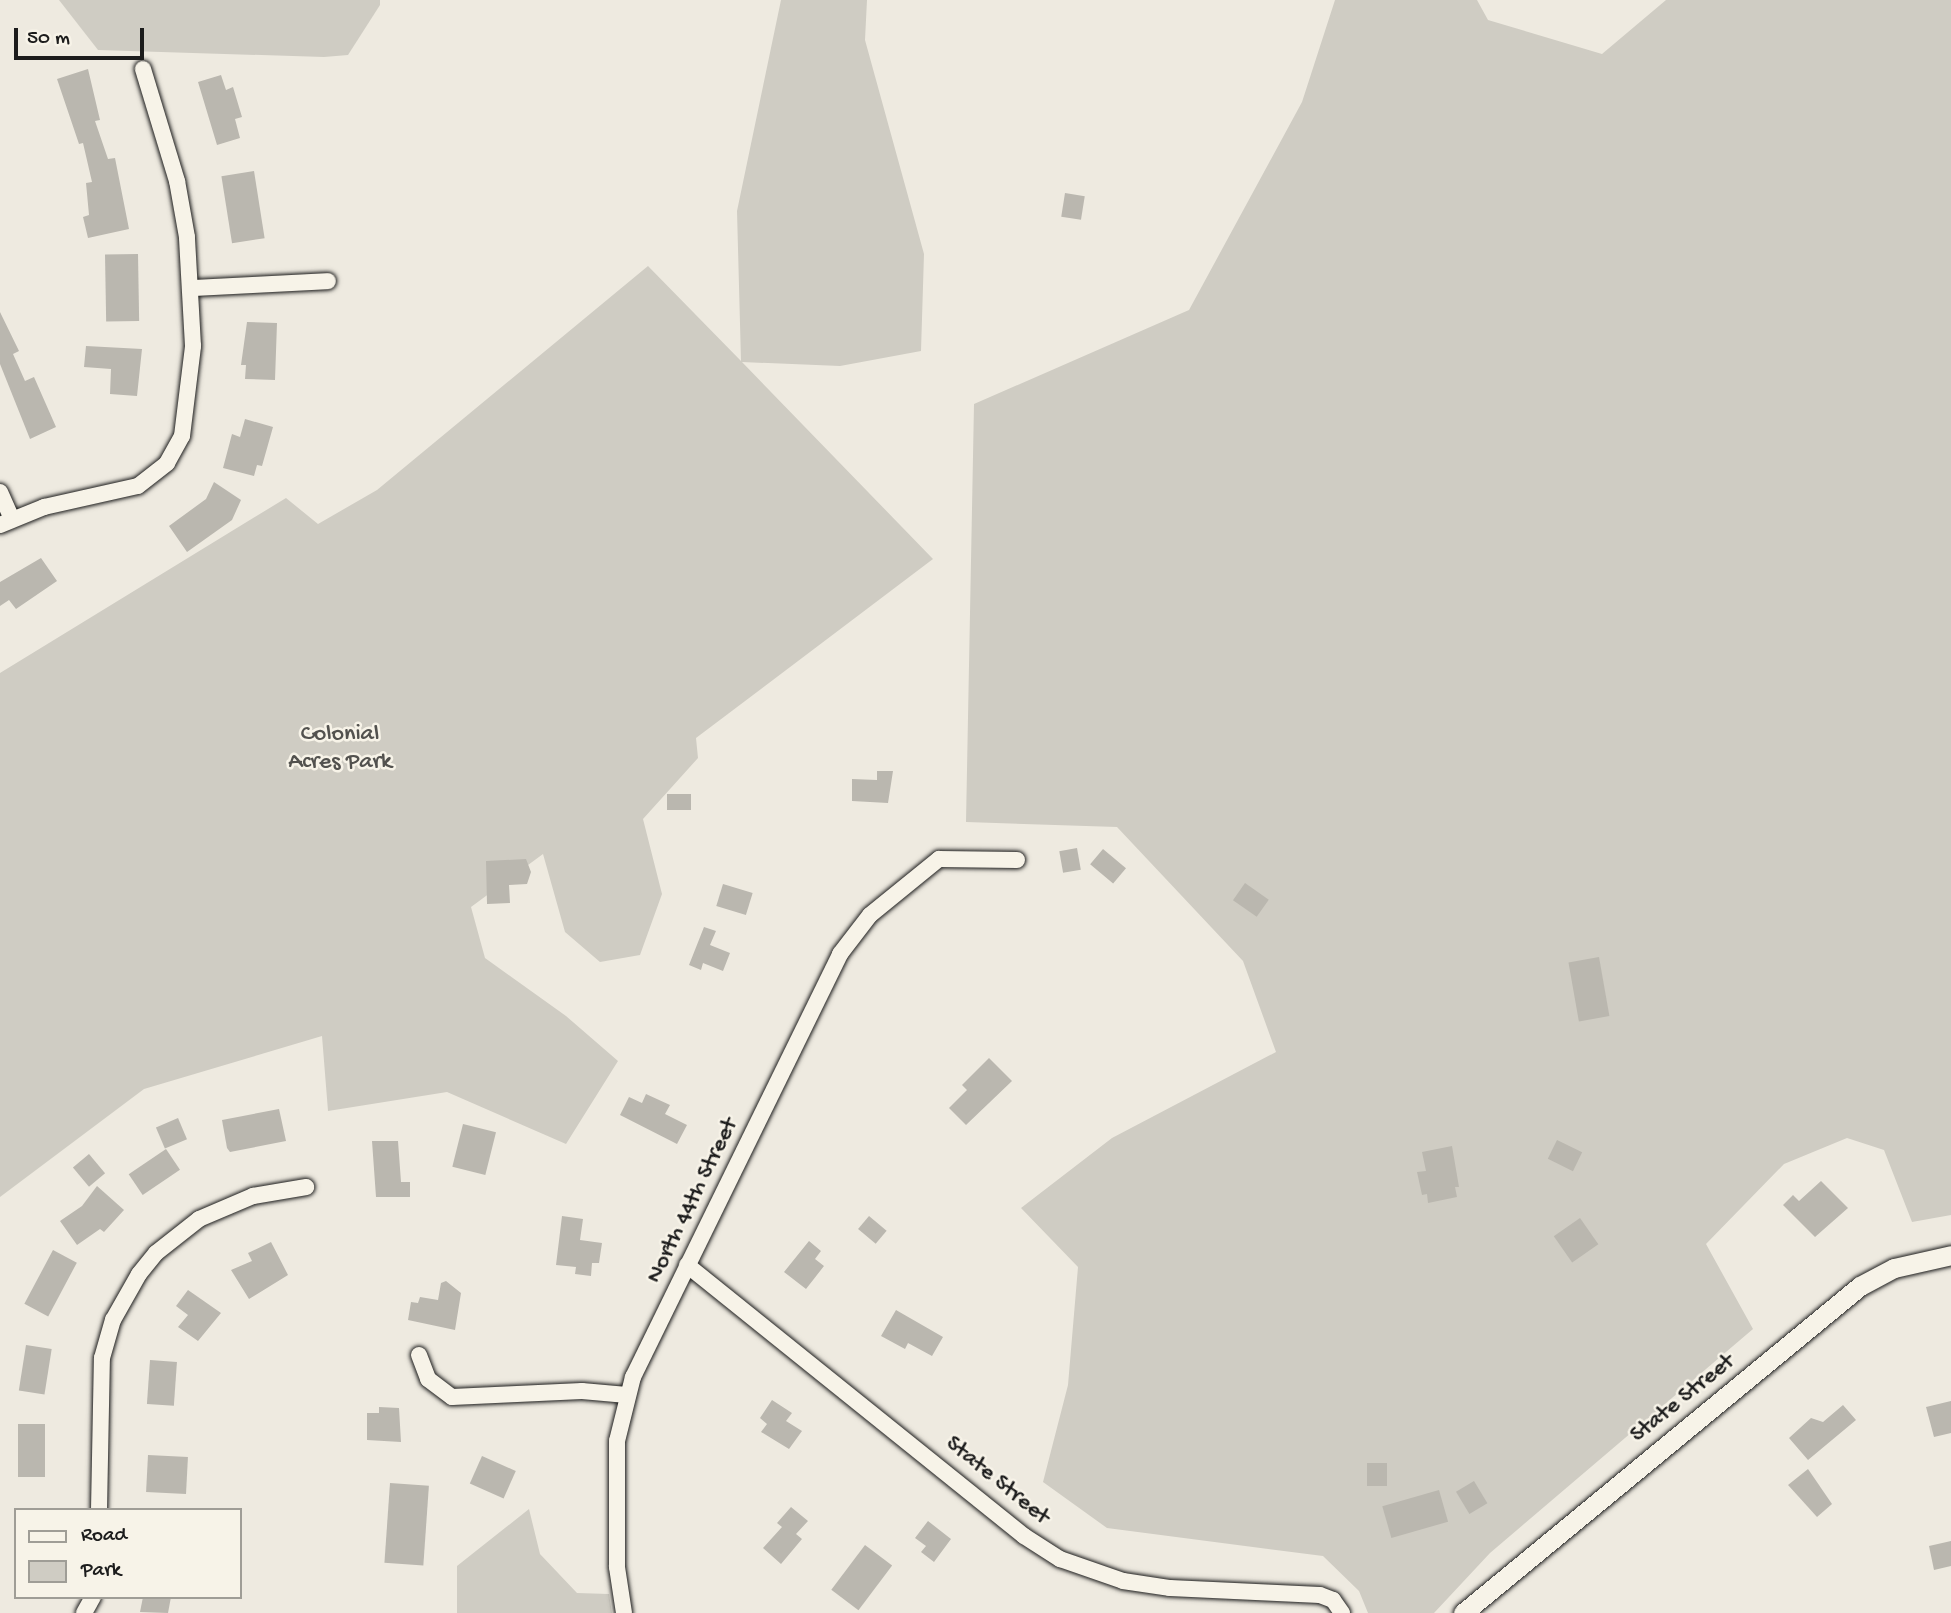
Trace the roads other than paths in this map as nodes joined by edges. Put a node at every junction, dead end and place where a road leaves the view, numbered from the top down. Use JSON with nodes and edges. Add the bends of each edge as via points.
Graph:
{"nodes":[{"id":1,"x":143,"y":69,"type":"dead end"},
{"id":2,"x":328,"y":281,"type":"dead end"},
{"id":3,"x":192,"y":288,"type":"junction"},
{"id":4,"x":0,"y":492,"type":"edge"},
{"id":5,"x":6,"y":522,"type":"edge"},
{"id":6,"x":1017,"y":860,"type":"dead end"},
{"id":7,"x":306,"y":1186,"type":"dead end"},
{"id":8,"x":1951,"y":1255,"type":"edge"},
{"id":9,"x":687,"y":1265,"type":"junction"},
{"id":10,"x":419,"y":1355,"type":"dead end"},
{"id":11,"x":627,"y":1395,"type":"junction"},
{"id":12,"x":99,"y":1508,"type":"edge"},
{"id":13,"x":1338,"y":1606,"type":"edge"},
{"id":14,"x":624,"y":1613,"type":"edge"},
{"id":15,"x":1463,"y":1613,"type":"edge"}],
"edges":[{"from":1,"to":3,"type":"street","via":[[177,181]]},
{"from":2,"to":3,"type":"street"},
{"from":3,"to":5,"type":"street","via":[[191,376],[181,436],[167,463],[138,486],[44,507]]},
{"from":4,"to":5,"type":"street"},
{"from":6,"to":9,"type":"street","name":"North 44th Street","via":[[939,859],[884,903],[850,939]]},
{"from":7,"to":12,"type":"street","via":[[253,1196],[200,1219],[167,1244],[139,1274],[113,1320],[102,1358]]},
{"from":8,"to":15,"type":"street","name":"State Street","via":[[1894,1268],[1860,1286]]},
{"from":9,"to":11,"type":"street","name":"North 44th Street"},
{"from":9,"to":13,"type":"street","name":"State Street","via":[[1024,1536],[1060,1559],[1135,1583]]},
{"from":10,"to":11,"type":"street","via":[[428,1379],[452,1397],[582,1391]]},
{"from":11,"to":14,"type":"street","name":"North 44th Street","via":[[617,1441],[615,1506]]}]}
